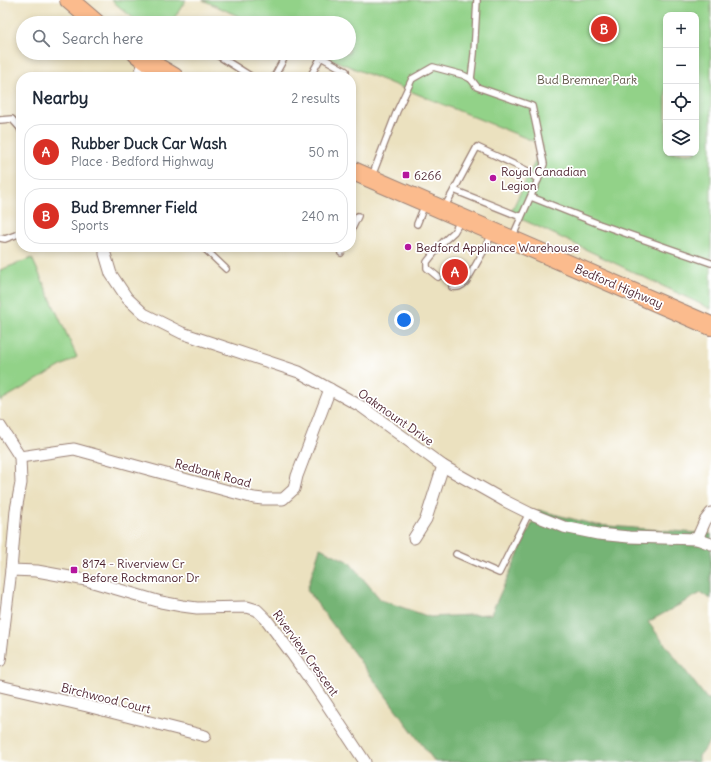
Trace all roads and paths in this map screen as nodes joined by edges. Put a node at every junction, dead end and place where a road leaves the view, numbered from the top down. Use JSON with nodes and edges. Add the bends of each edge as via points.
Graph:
{"nodes":[{"id":1,"x":68,"y":0,"type":"edge"},
{"id":2,"x":477,"y":0,"type":"edge"},
{"id":3,"x":87,"y":16,"type":"edge"},
{"id":4,"x":141,"y":60,"type":"edge"},
{"id":5,"x":147,"y":60,"type":"edge"},
{"id":6,"x":225,"y":60,"type":"edge"},
{"id":7,"x":283,"y":60,"type":"edge"},
{"id":8,"x":320,"y":60,"type":"edge"},
{"id":9,"x":325,"y":60,"type":"edge"},
{"id":10,"x":139,"y":72,"type":"edge"},
{"id":11,"x":166,"y":72,"type":"edge"},
{"id":12,"x":244,"y":72,"type":"edge"},
{"id":13,"x":277,"y":72,"type":"edge"},
{"id":14,"x":313,"y":72,"type":"edge"},
{"id":15,"x":346,"y":72,"type":"edge"},
{"id":16,"x":471,"y":79,"type":"junction"},
{"id":17,"x":0,"y":120,"type":"edge"},
{"id":18,"x":16,"y":124,"type":"edge"},
{"id":19,"x":356,"y":172,"type":"edge"},
{"id":20,"x":372,"y":178,"type":"junction"},
{"id":21,"x":538,"y":180,"type":"junction"},
{"id":22,"x":454,"y":190,"type":"junction"},
{"id":23,"x":530,"y":197,"type":"junction"},
{"id":24,"x":426,"y":202,"type":"junction"},
{"id":25,"x":443,"y":210,"type":"junction"},
{"id":26,"x":358,"y":216,"type":"dead end"},
{"id":27,"x":521,"y":217,"type":"junction"},
{"id":28,"x":462,"y":218,"type":"junction"},
{"id":29,"x":356,"y":220,"type":"edge"},
{"id":30,"x":417,"y":224,"type":"dead end"},
{"id":31,"x":492,"y":231,"type":"junction"},
{"id":32,"x":16,"y":235,"type":"edge"},
{"id":33,"x":0,"y":238,"type":"edge"},
{"id":34,"x":511,"y":239,"type":"junction"},
{"id":35,"x":105,"y":252,"type":"edge"},
{"id":36,"x":208,"y":252,"type":"edge"},
{"id":37,"x":711,"y":263,"type":"edge"},
{"id":38,"x":226,"y":269,"type":"dead end"},
{"id":39,"x":438,"y":277,"type":"dead end"},
{"id":40,"x":452,"y":287,"type":"dead end"},
{"id":41,"x":711,"y":326,"type":"edge"},
{"id":42,"x":330,"y":389,"type":"junction"},
{"id":43,"x":0,"y":426,"type":"edge"},
{"id":44,"x":20,"y":458,"type":"junction"},
{"id":45,"x":443,"y":466,"type":"junction"},
{"id":46,"x":529,"y":513,"type":"junction"},
{"id":47,"x":711,"y":513,"type":"edge"},
{"id":48,"x":414,"y":538,"type":"dead end"},
{"id":49,"x":697,"y":539,"type":"junction"},
{"id":50,"x":711,"y":544,"type":"edge"},
{"id":51,"x":456,"y":554,"type":"dead end"},
{"id":52,"x":11,"y":570,"type":"junction"},
{"id":53,"x":0,"y":661,"type":"edge"},
{"id":54,"x":0,"y":686,"type":"edge"},
{"id":55,"x":205,"y":736,"type":"dead end"},
{"id":56,"x":365,"y":762,"type":"edge"}],
"edges":[{"from":1,"to":3,"type":"main road"},
{"from":2,"to":16,"type":"lane"},
{"from":4,"to":10,"type":"street"},
{"from":5,"to":11,"type":"main road"},
{"from":6,"to":12,"type":"lane"},
{"from":7,"to":13,"type":"lane"},
{"from":8,"to":14,"type":"lane"},
{"from":9,"to":15,"type":"lane"},
{"from":16,"to":20,"type":"lane","via":[[433,67],[412,79]]},
{"from":16,"to":21,"type":"lane","via":[[477,87],[532,106],[544,164]]},
{"from":17,"to":18,"type":"lane","via":[[12,119]]},
{"from":19,"to":20,"type":"main road","name":"Bedford Highway"},
{"from":20,"to":24,"type":"main road","name":"Bedford Highway"},
{"from":21,"to":22,"type":"lane","via":[[526,170],[477,147]]},
{"from":21,"to":23,"type":"lane"},
{"from":22,"to":25,"type":"lane"},
{"from":22,"to":27,"type":"lane"},
{"from":23,"to":27,"type":"lane"},
{"from":23,"to":37,"type":"lane"},
{"from":24,"to":25,"type":"main road","name":"Bedford Highway"},
{"from":24,"to":30,"type":"lane"},
{"from":25,"to":28,"type":"main road","name":"Bedford Highway"},
{"from":26,"to":29,"type":"lane"},
{"from":27,"to":34,"type":"lane"},
{"from":28,"to":31,"type":"main road","name":"Bedford Highway"},
{"from":28,"to":39,"type":"lane","via":[[454,232],[427,262],[427,268]]},
{"from":31,"to":34,"type":"main road","name":"Bedford Highway"},
{"from":31,"to":40,"type":"lane","via":[[466,282],[458,288]]},
{"from":32,"to":33,"type":"lane"},
{"from":34,"to":41,"type":"main road","name":"Bedford Highway"},
{"from":35,"to":42,"type":"street","name":"Oakmount Drive","via":[[111,274],[126,298],[144,314],[182,333],[299,372]]},
{"from":36,"to":38,"type":"lane"},
{"from":42,"to":44,"type":"street","name":"Redbank Road","via":[[294,489],[283,499],[254,498],[74,449]]},
{"from":42,"to":45,"type":"street","name":"Oakmount Drive","via":[[362,407]]},
{"from":43,"to":44,"type":"street"},
{"from":44,"to":52,"type":"street","via":[[21,483]]},
{"from":45,"to":46,"type":"street","name":"Oakmount Drive"},
{"from":45,"to":48,"type":"street","via":[[426,520]]},
{"from":46,"to":49,"type":"street","name":"Oakmount Drive","via":[[564,527],[598,534]]},
{"from":46,"to":51,"type":"lane","via":[[499,573]]},
{"from":47,"to":49,"type":"street"},
{"from":49,"to":50,"type":"street","name":"Oakmount Drive"},
{"from":52,"to":53,"type":"street"},
{"from":52,"to":56,"type":"street","name":"Riverview Crescent","via":[[37,571],[86,580],[182,606],[246,607],[257,610],[296,660]]},
{"from":54,"to":55,"type":"street","name":"Birchwood Court"}]}
